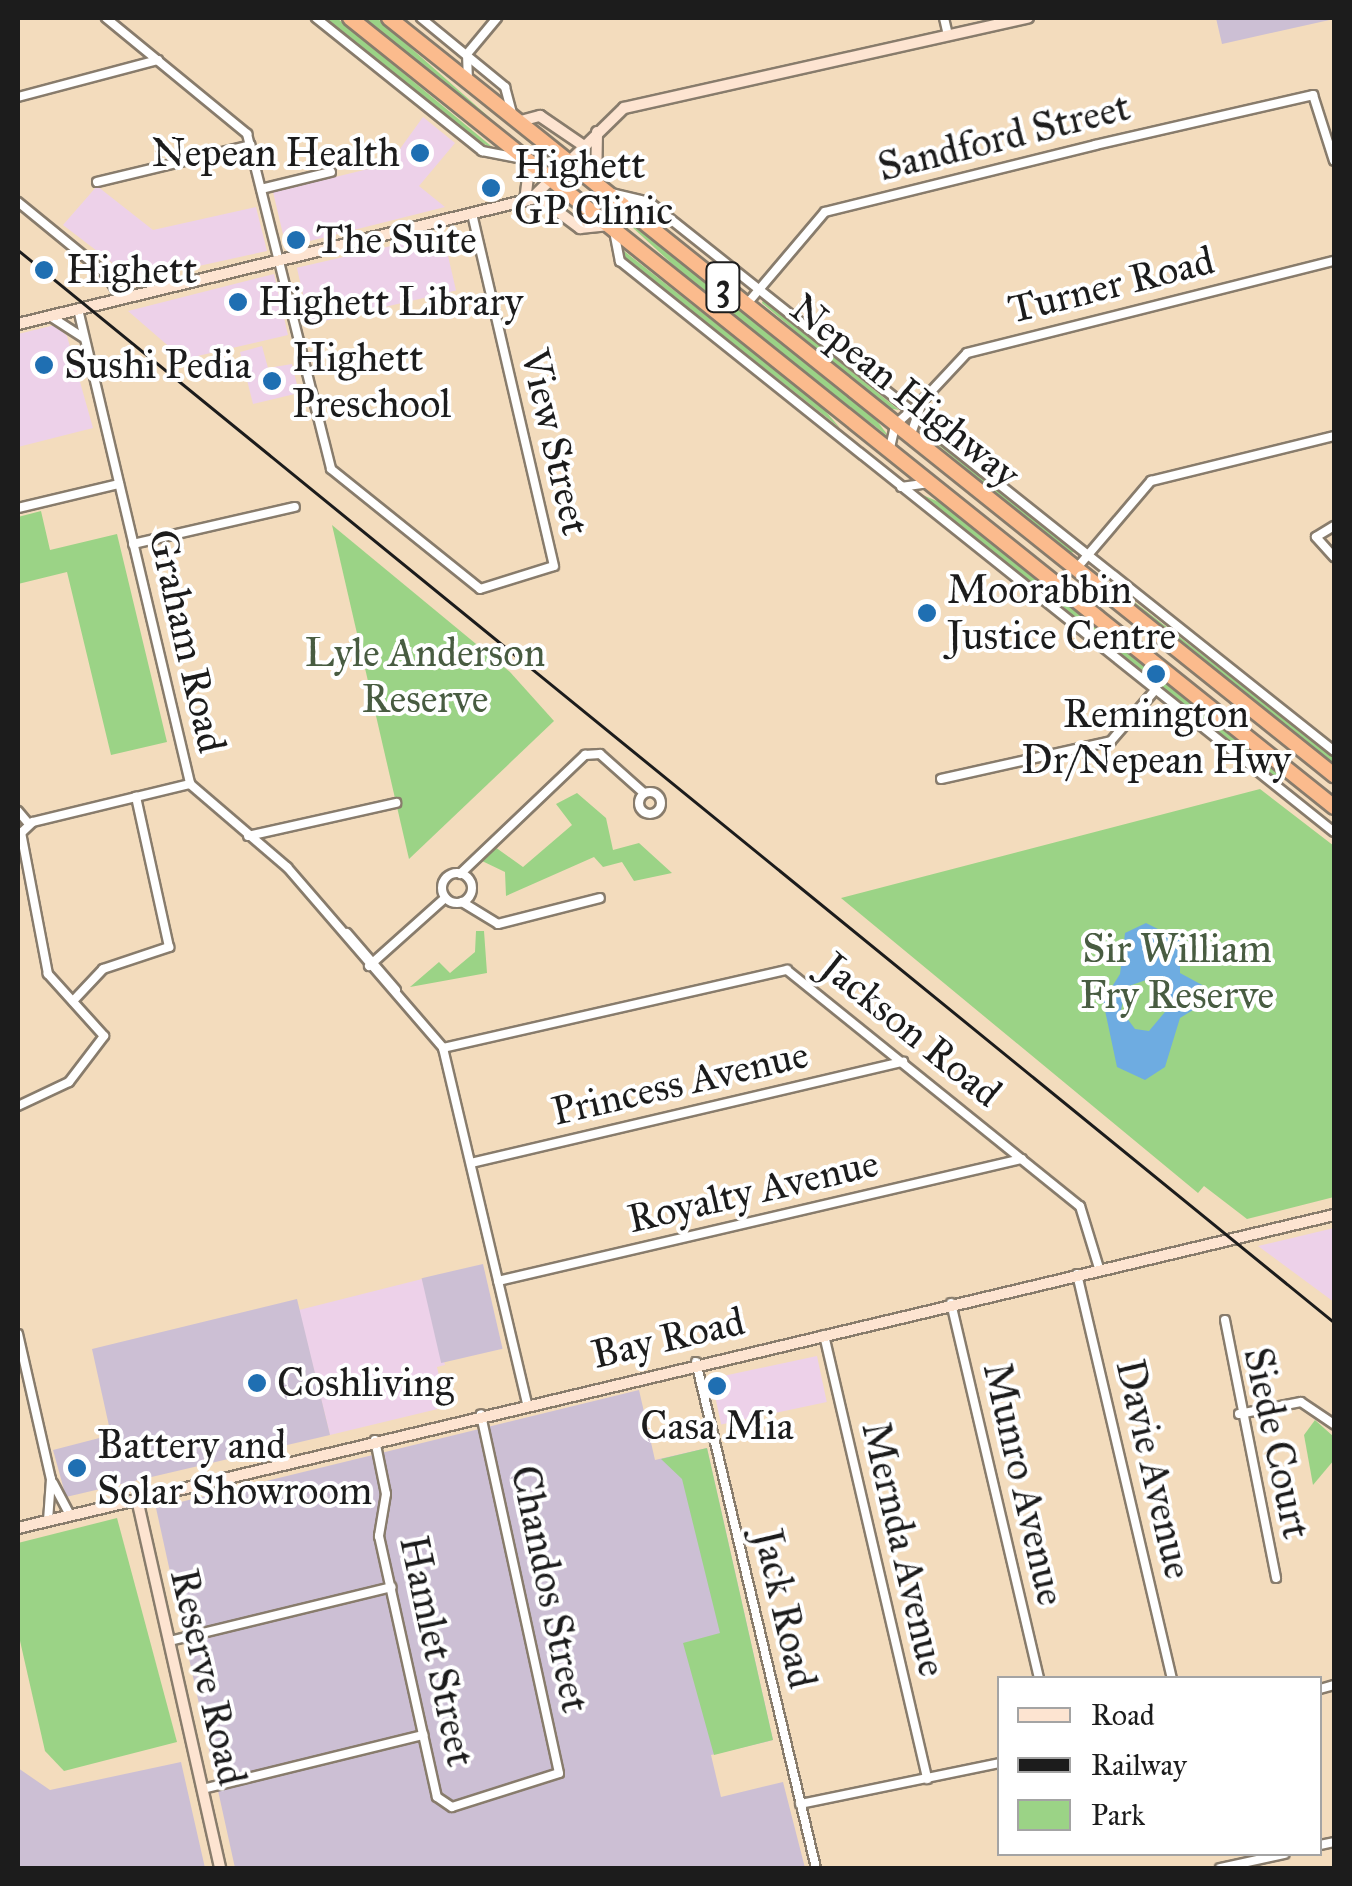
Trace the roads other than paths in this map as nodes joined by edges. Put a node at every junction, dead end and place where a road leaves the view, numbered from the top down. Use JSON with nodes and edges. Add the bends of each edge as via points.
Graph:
{"nodes":[{"id":1,"x":106,"y":18,"type":"edge"},
{"id":2,"x":316,"y":18,"type":"edge"},
{"id":3,"x":350,"y":18,"type":"edge"},
{"id":4,"x":389,"y":18,"type":"edge"},
{"id":5,"x":421,"y":18,"type":"edge"},
{"id":6,"x":497,"y":18,"type":"edge"},
{"id":7,"x":944,"y":18,"type":"edge"},
{"id":8,"x":1028,"y":18,"type":"edge"},
{"id":9,"x":948,"y":36,"type":"junction"},
{"id":10,"x":467,"y":54,"type":"junction"},
{"id":11,"x":158,"y":60,"type":"junction"},
{"id":12,"x":468,"y":82,"type":"junction"},
{"id":13,"x":18,"y":98,"type":"edge"},
{"id":14,"x":514,"y":120,"type":"junction"},
{"id":15,"x":597,"y":131,"type":"junction"},
{"id":16,"x":250,"y":145,"type":"junction"},
{"id":17,"x":584,"y":146,"type":"junction"},
{"id":18,"x":527,"y":161,"type":"junction"},
{"id":19,"x":1334,"y":161,"type":"edge"},
{"id":20,"x":568,"y":164,"type":"junction"},
{"id":21,"x":331,"y":172,"type":"dead end"},
{"id":22,"x":96,"y":182,"type":"dead end"},
{"id":23,"x":553,"y":182,"type":"junction"},
{"id":24,"x":261,"y":189,"type":"junction"},
{"id":25,"x":601,"y":190,"type":"junction"},
{"id":26,"x":537,"y":196,"type":"junction"},
{"id":27,"x":525,"y":201,"type":"junction"},
{"id":28,"x":18,"y":202,"type":"edge"},
{"id":29,"x":591,"y":212,"type":"junction"},
{"id":30,"x":472,"y":214,"type":"junction"},
{"id":31,"x":610,"y":228,"type":"junction"},
{"id":32,"x":280,"y":260,"type":"junction"},
{"id":33,"x":1334,"y":262,"type":"edge"},
{"id":34,"x":758,"y":290,"type":"junction"},
{"id":35,"x":121,"y":298,"type":"junction"},
{"id":36,"x":746,"y":305,"type":"junction"},
{"id":37,"x":78,"y":309,"type":"junction"},
{"id":38,"x":48,"y":316,"type":"junction"},
{"id":39,"x":18,"y":324,"type":"edge"},
{"id":40,"x":85,"y":340,"type":"junction"},
{"id":41,"x":923,"y":400,"type":"junction"},
{"id":42,"x":909,"y":409,"type":"junction"},
{"id":43,"x":843,"y":415,"type":"junction"},
{"id":44,"x":916,"y":418,"type":"junction"},
{"id":45,"x":896,"y":426,"type":"junction"},
{"id":46,"x":1334,"y":436,"type":"edge"},
{"id":47,"x":910,"y":437,"type":"junction"},
{"id":48,"x":845,"y":441,"type":"junction"},
{"id":49,"x":890,"y":452,"type":"junction"},
{"id":50,"x":928,"y":483,"type":"junction"},
{"id":51,"x":119,"y":484,"type":"junction"},
{"id":52,"x":901,"y":487,"type":"junction"},
{"id":53,"x":295,"y":507,"type":"dead end"},
{"id":54,"x":18,"y":508,"type":"edge"},
{"id":55,"x":1327,"y":530,"type":"edge"},
{"id":56,"x":133,"y":544,"type":"junction"},
{"id":57,"x":1088,"y":554,"type":"junction"},
{"id":58,"x":1331,"y":554,"type":"edge"},
{"id":59,"x":1076,"y":569,"type":"junction"},
{"id":60,"x":1156,"y":689,"type":"junction"},
{"id":61,"x":1334,"y":751,"type":"edge"},
{"id":62,"x":1310,"y":756,"type":"junction"},
{"id":63,"x":1334,"y":775,"type":"edge"},
{"id":64,"x":1295,"y":776,"type":"junction"},
{"id":65,"x":941,"y":779,"type":"dead end"},
{"id":66,"x":190,"y":784,"type":"junction"},
{"id":67,"x":1282,"y":790,"type":"junction"},
{"id":68,"x":644,"y":793,"type":"dead end"},
{"id":69,"x":136,"y":797,"type":"junction"},
{"id":70,"x":396,"y":803,"type":"dead end"},
{"id":71,"x":1334,"y":807,"type":"edge"},
{"id":72,"x":18,"y":811,"type":"edge"},
{"id":73,"x":29,"y":824,"type":"junction"},
{"id":74,"x":282,"y":829,"type":"junction"},
{"id":75,"x":1334,"y":832,"type":"edge"},
{"id":76,"x":248,"y":836,"type":"junction"},
{"id":77,"x":262,"y":846,"type":"junction"},
{"id":78,"x":460,"y":874,"type":"junction"},
{"id":79,"x":443,"y":894,"type":"junction"},
{"id":80,"x":600,"y":898,"type":"dead end"},
{"id":81,"x":462,"y":902,"type":"junction"},
{"id":82,"x":373,"y":962,"type":"junction"},
{"id":83,"x":74,"y":1001,"type":"junction"},
{"id":84,"x":443,"y":1048,"type":"junction"},
{"id":85,"x":903,"y":1062,"type":"junction"},
{"id":86,"x":18,"y":1106,"type":"edge"},
{"id":87,"x":1022,"y":1159,"type":"junction"},
{"id":88,"x":471,"y":1164,"type":"junction"},
{"id":89,"x":1334,"y":1214,"type":"edge"},
{"id":90,"x":1098,"y":1268,"type":"junction"},
{"id":91,"x":1077,"y":1274,"type":"junction"},
{"id":92,"x":498,"y":1281,"type":"junction"},
{"id":93,"x":951,"y":1303,"type":"junction"},
{"id":94,"x":1225,"y":1320,"type":"dead end"},
{"id":95,"x":824,"y":1332,"type":"junction"},
{"id":96,"x":18,"y":1334,"type":"edge"},
{"id":97,"x":696,"y":1362,"type":"junction"},
{"id":98,"x":30,"y":1386,"type":"junction"},
{"id":99,"x":18,"y":1388,"type":"edge"},
{"id":100,"x":527,"y":1402,"type":"junction"},
{"id":101,"x":481,"y":1414,"type":"junction"},
{"id":102,"x":1239,"y":1414,"type":"junction"},
{"id":103,"x":1334,"y":1424,"type":"edge"},
{"id":104,"x":375,"y":1440,"type":"junction"},
{"id":105,"x":51,"y":1480,"type":"junction"},
{"id":106,"x":137,"y":1499,"type":"junction"},
{"id":107,"x":70,"y":1515,"type":"junction"},
{"id":108,"x":48,"y":1520,"type":"junction"},
{"id":109,"x":18,"y":1528,"type":"edge"},
{"id":110,"x":1276,"y":1578,"type":"dead end"},
{"id":111,"x":390,"y":1587,"type":"junction"},
{"id":112,"x":170,"y":1641,"type":"junction"},
{"id":113,"x":1038,"y":1676,"type":"edge"},
{"id":114,"x":1172,"y":1676,"type":"edge"},
{"id":115,"x":423,"y":1735,"type":"junction"},
{"id":116,"x":997,"y":1763,"type":"edge"},
{"id":117,"x":927,"y":1779,"type":"junction"},
{"id":118,"x":203,"y":1789,"type":"junction"},
{"id":119,"x":452,"y":1807,"type":"joint"},
{"id":120,"x":801,"y":1808,"type":"junction"},
{"id":121,"x":1276,"y":1856,"type":"edge"},
{"id":122,"x":220,"y":1868,"type":"edge"},
{"id":123,"x":816,"y":1868,"type":"edge"},
{"id":124,"x":1220,"y":1868,"type":"edge"}],
"edges":[{"from":1,"to":11,"type":"street"},
{"from":2,"to":18,"type":"street","via":[[482,151]]},
{"from":3,"to":18,"type":"highway","name":"Nepean Highway","number":"3"},
{"from":4,"to":12,"type":"highway","name":"Nepean Highway","number":"3"},
{"from":5,"to":10,"type":"street"},
{"from":6,"to":10,"type":"street"},
{"from":7,"to":9,"type":"street"},
{"from":8,"to":9,"type":"street"},
{"from":9,"to":15,"type":"street","via":[[624,108]]},
{"from":10,"to":12,"type":"street"},
{"from":10,"to":14,"type":"street","via":[[505,87]]},
{"from":11,"to":13,"type":"street"},
{"from":11,"to":16,"type":"street","via":[[239,125]]},
{"from":12,"to":14,"type":"highway","name":"Nepean Highway","number":"3"},
{"from":14,"to":17,"type":"street","via":[[540,116]]},
{"from":14,"to":20,"type":"highway","name":"Nepean Highway","number":"3"},
{"from":15,"to":17,"type":"street"},
{"from":15,"to":25,"type":"street"},
{"from":16,"to":22,"type":"street"},
{"from":16,"to":24,"type":"street"},
{"from":17,"to":20,"type":"street"},
{"from":18,"to":23,"type":"highway","name":"Nepean Highway","number":"3"},
{"from":18,"to":27,"type":"street"},
{"from":19,"to":34,"type":"street","name":"Sandford Street","via":[[1316,96],[825,212]]},
{"from":20,"to":23,"type":"street"},
{"from":20,"to":25,"type":"highway","name":"Nepean Highway","number":"3"},
{"from":21,"to":24,"type":"street"},
{"from":23,"to":26,"type":"street"},
{"from":23,"to":29,"type":"highway","name":"Nepean Highway","number":"3"},
{"from":24,"to":32,"type":"street"},
{"from":25,"to":29,"type":"highway"},
{"from":25,"to":34,"type":"street","via":[[641,197]]},
{"from":25,"to":36,"type":"highway","name":"Nepean Highway","number":"3"},
{"from":26,"to":27,"type":"street"},
{"from":26,"to":31,"type":"street","via":[[580,228]]},
{"from":27,"to":30,"type":"street"},
{"from":28,"to":35,"type":"street","via":[[106,274]]},
{"from":29,"to":31,"type":"highway","name":"Nepean Highway","number":"3"},
{"from":30,"to":32,"type":"street"},
{"from":30,"to":32,"type":"street","name":"View Street","via":[[554,566],[480,590],[331,469]]},
{"from":31,"to":43,"type":"highway","name":"Nepean Highway","number":"3"},
{"from":31,"to":48,"type":"street","via":[[620,261]]},
{"from":32,"to":35,"type":"street"},
{"from":33,"to":41,"type":"street","name":"Turner Road","via":[[974,350]]},
{"from":34,"to":36,"type":"street","name":"Sandford Street"},
{"from":34,"to":42,"type":"street"},
{"from":35,"to":37,"type":"street"},
{"from":36,"to":45,"type":"highway","name":"Nepean Highway","number":"3"},
{"from":37,"to":38,"type":"street"},
{"from":37,"to":40,"type":"street","name":"Graham Road"},
{"from":38,"to":39,"type":"street"},
{"from":38,"to":40,"type":"street"},
{"from":40,"to":51,"type":"street","name":"Graham Road"},
{"from":41,"to":42,"type":"street","name":"Turner Road"},
{"from":41,"to":44,"type":"street","name":"Turner Road"},
{"from":42,"to":45,"type":"street","name":"Turner Road"},
{"from":43,"to":48,"type":"street","name":"Nepean Highway"},
{"from":43,"to":49,"type":"highway","name":"Nepean Highway","number":"3"},
{"from":44,"to":47,"type":"street","name":"Turner Road"},
{"from":44,"to":57,"type":"street"},
{"from":45,"to":47,"type":"highway","name":"Nepean Highway","number":"3"},
{"from":45,"to":49,"type":"street","name":"Turner Road"},
{"from":46,"to":57,"type":"street","via":[[1151,481]]},
{"from":47,"to":59,"type":"highway","name":"Nepean Highway","number":"3"},
{"from":48,"to":52,"type":"street"},
{"from":49,"to":50,"type":"highway","name":"Nepean Highway","number":"3"},
{"from":50,"to":52,"type":"street","name":"Nepean Highway"},
{"from":50,"to":64,"type":"highway","name":"Nepean Highway","number":"3"},
{"from":51,"to":54,"type":"street"},
{"from":51,"to":56,"type":"street","name":"Graham Road"},
{"from":52,"to":60,"type":"street"},
{"from":53,"to":56,"type":"street"},
{"from":55,"to":58,"type":"street"},
{"from":56,"to":66,"type":"street","name":"Graham Road"},
{"from":57,"to":59,"type":"street"},
{"from":57,"to":61,"type":"street"},
{"from":59,"to":62,"type":"highway","name":"Nepean Highway","number":"3"},
{"from":60,"to":65,"type":"street","via":[[1111,741]]},
{"from":60,"to":67,"type":"street"},
{"from":62,"to":63,"type":"highway","name":"Nepean Highway","number":"3"},
{"from":62,"to":64,"type":"highway"},
{"from":64,"to":67,"type":"street"},
{"from":64,"to":71,"type":"highway","name":"Nepean Highway","number":"3"},
{"from":66,"to":69,"type":"street"},
{"from":66,"to":76,"type":"street","name":"Graham Road"},
{"from":67,"to":75,"type":"street"},
{"from":68,"to":78,"type":"street","via":[[600,754],[586,755]]},
{"from":69,"to":73,"type":"street"},
{"from":69,"to":83,"type":"street","via":[[169,947],[103,969]]},
{"from":70,"to":74,"type":"street"},
{"from":72,"to":73,"type":"street"},
{"from":73,"to":83,"type":"street","via":[[18,845],[48,974]]},
{"from":74,"to":76,"type":"street"},
{"from":74,"to":77,"type":"street"},
{"from":76,"to":77,"type":"street","name":"Graham Road"},
{"from":77,"to":82,"type":"street","name":"Graham Road"},
{"from":78,"to":79,"type":"street"},
{"from":78,"to":81,"type":"street","via":[[472,886]]},
{"from":79,"to":81,"type":"street"},
{"from":79,"to":82,"type":"street"},
{"from":80,"to":81,"type":"street","via":[[498,924]]},
{"from":82,"to":84,"type":"street","name":"Graham Road"},
{"from":83,"to":86,"type":"street","via":[[99,1020],[102,1044],[69,1082]]},
{"from":84,"to":85,"type":"street","name":"Jackson Road","via":[[775,968]]},
{"from":84,"to":88,"type":"street","name":"Graham Road"},
{"from":85,"to":87,"type":"street","name":"Jackson Road"},
{"from":85,"to":88,"type":"street","name":"Princess Avenue"},
{"from":87,"to":90,"type":"street","name":"Jackson Road","via":[[1083,1210]]},
{"from":87,"to":92,"type":"street","name":"Royalty Avenue"},
{"from":88,"to":92,"type":"street","name":"Graham Road"},
{"from":89,"to":90,"type":"street","name":"Bay Road"},
{"from":90,"to":91,"type":"street","name":"Bay Road"},
{"from":91,"to":93,"type":"street","name":"Bay Road"},
{"from":91,"to":114,"type":"street","name":"Davie Avenue"},
{"from":92,"to":100,"type":"street","name":"Graham Road"},
{"from":93,"to":95,"type":"street","name":"Bay Road"},
{"from":93,"to":113,"type":"street","name":"Munro Avenue"},
{"from":94,"to":102,"type":"street","name":"Siede Court"},
{"from":95,"to":97,"type":"street","name":"Bay Road"},
{"from":95,"to":117,"type":"street","name":"Mernda Avenue"},
{"from":96,"to":98,"type":"street"},
{"from":97,"to":100,"type":"street","name":"Bay Road"},
{"from":97,"to":120,"type":"street","name":"Jack Road"},
{"from":98,"to":99,"type":"street"},
{"from":98,"to":105,"type":"street"},
{"from":100,"to":101,"type":"street","name":"Bay Road"},
{"from":101,"to":104,"type":"street","name":"Bay Road"},
{"from":101,"to":119,"type":"street","name":"Chandos Street","via":[[558,1776]]},
{"from":102,"to":103,"type":"street","via":[[1301,1402]]},
{"from":102,"to":110,"type":"street","name":"Siede Court"},
{"from":104,"to":106,"type":"street","name":"Bay Road"},
{"from":104,"to":111,"type":"street","name":"Hamlet Street"},
{"from":105,"to":107,"type":"street"},
{"from":105,"to":108,"type":"street"},
{"from":106,"to":107,"type":"street","name":"Bay Road"},
{"from":106,"to":112,"type":"street","name":"Reserve Road"},
{"from":107,"to":108,"type":"street","name":"Bay Road"},
{"from":108,"to":109,"type":"street","name":"Bay Road"},
{"from":111,"to":112,"type":"street"},
{"from":111,"to":115,"type":"street","name":"Hamlet Street"},
{"from":112,"to":118,"type":"street","name":"Reserve Road"},
{"from":115,"to":118,"type":"street"},
{"from":115,"to":119,"type":"street","name":"Hamlet Street","via":[[438,1800]]},
{"from":116,"to":117,"type":"street"},
{"from":117,"to":120,"type":"street"},
{"from":118,"to":122,"type":"street","name":"Reserve Road"},
{"from":120,"to":123,"type":"street","name":"Jack Road"},
{"from":121,"to":124,"type":"street"}]}
